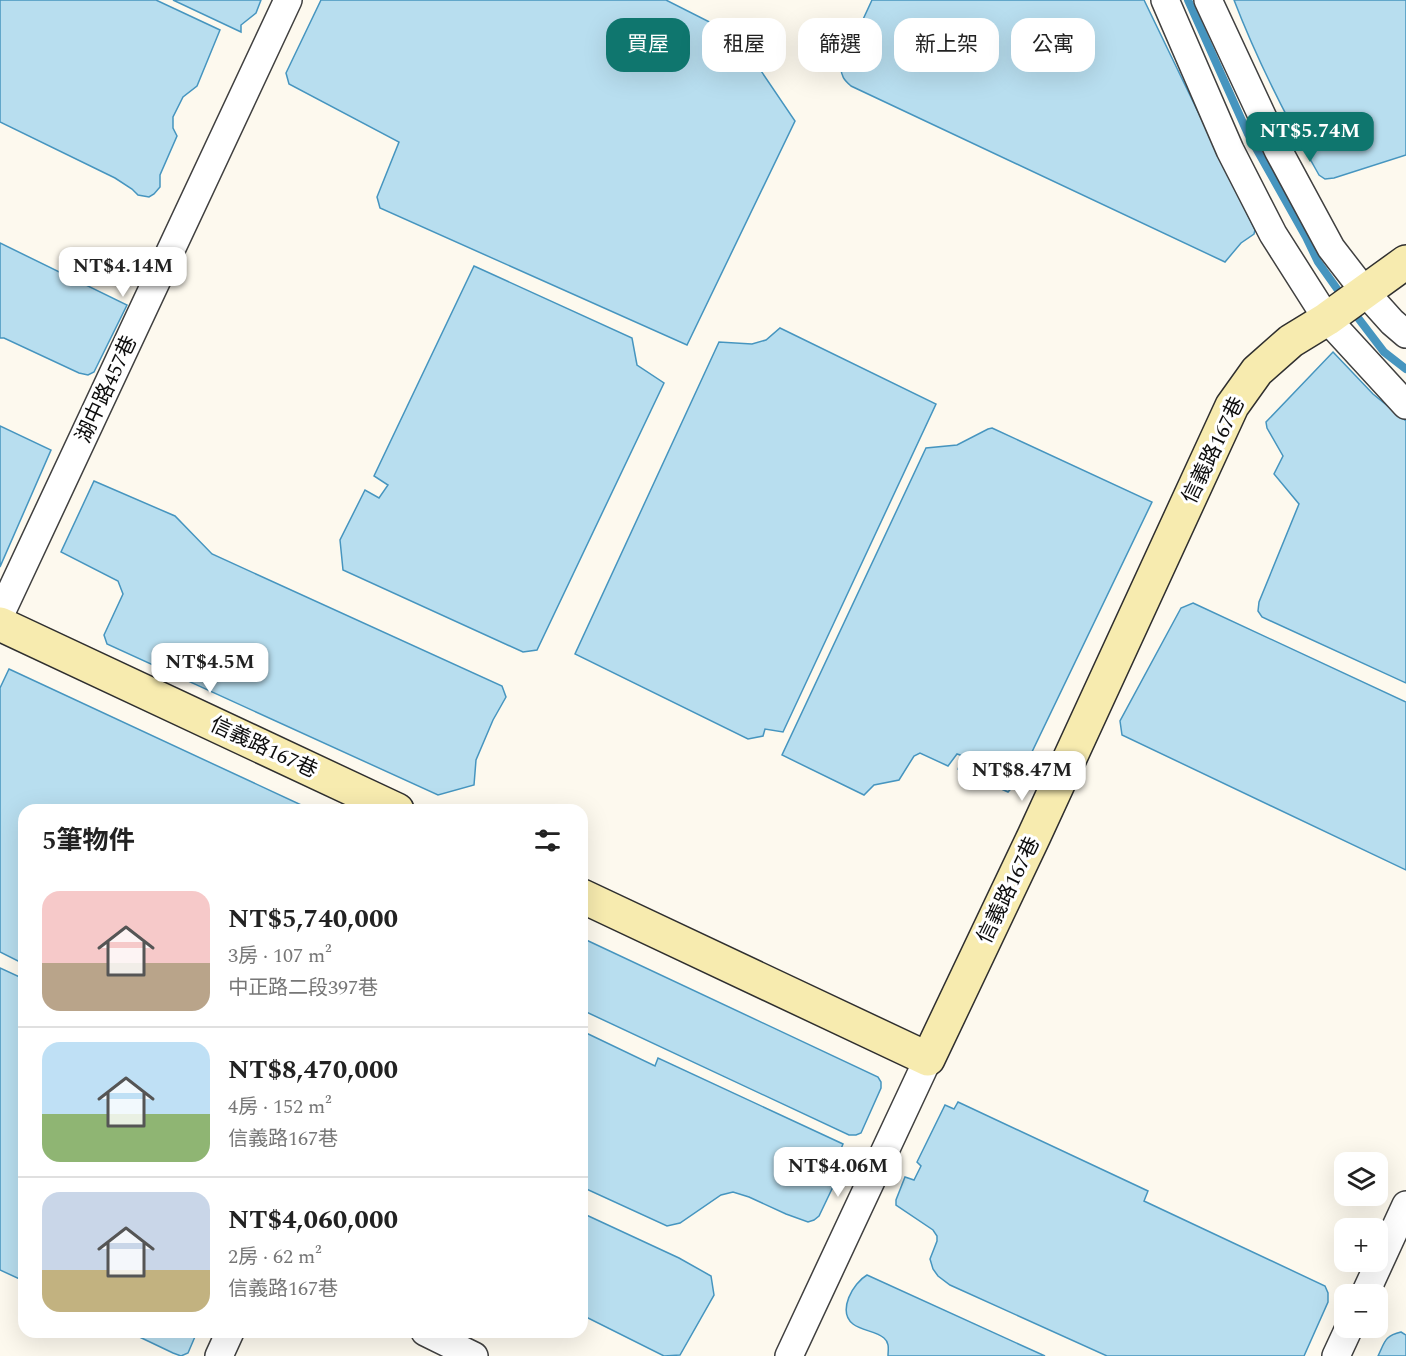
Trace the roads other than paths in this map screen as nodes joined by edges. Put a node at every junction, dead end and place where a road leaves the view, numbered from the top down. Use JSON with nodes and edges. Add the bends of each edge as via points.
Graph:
{"nodes":[{"id":1,"x":288,"y":0,"type":"edge"},
{"id":2,"x":1165,"y":0,"type":"edge"},
{"id":3,"x":1208,"y":0,"type":"edge"},
{"id":4,"x":1406,"y":262,"type":"edge"},
{"id":5,"x":1347,"y":305,"type":"junction"},
{"id":6,"x":1406,"y":334,"type":"edge"},
{"id":7,"x":1406,"y":405,"type":"edge"},
{"id":8,"x":0,"y":615,"type":"edge"},
{"id":9,"x":0,"y":624,"type":"edge"},
{"id":10,"x":385,"y":804,"type":"edge"},
{"id":11,"x":588,"y":900,"type":"edge"},
{"id":12,"x":928,"y":1059,"type":"junction"},
{"id":13,"x":1406,"y":1205,"type":"edge"},
{"id":14,"x":1370,"y":1284,"type":"edge"},
{"id":15,"x":227,"y":1338,"type":"edge"},
{"id":16,"x":437,"y":1338,"type":"edge"},
{"id":17,"x":1344,"y":1338,"type":"edge"},
{"id":18,"x":219,"y":1356,"type":"edge"},
{"id":19,"x":474,"y":1356,"type":"edge"},
{"id":20,"x":789,"y":1356,"type":"edge"},
{"id":21,"x":1336,"y":1356,"type":"edge"}],
"edges":[{"from":1,"to":8,"type":"street","name":"湖中路457巷"},
{"from":2,"to":5,"type":"street","via":[[1230,150],[1267,223]]},
{"from":3,"to":5,"type":"street","via":[[1278,150],[1331,248]]},
{"from":4,"to":5,"type":"street","name":"信義路167巷"},
{"from":5,"to":6,"type":"street","via":[[1392,322]]},
{"from":5,"to":7,"type":"street"},
{"from":5,"to":12,"type":"street","name":"信義路167巷","via":[[1291,341],[1257,371],[1232,405]]},
{"from":9,"to":10,"type":"street","name":"信義路167巷"},
{"from":11,"to":12,"type":"street"},
{"from":12,"to":20,"type":"street"},
{"from":13,"to":14,"type":"street"},
{"from":15,"to":18,"type":"street"},
{"from":16,"to":19,"type":"street"},
{"from":17,"to":21,"type":"street"}]}
